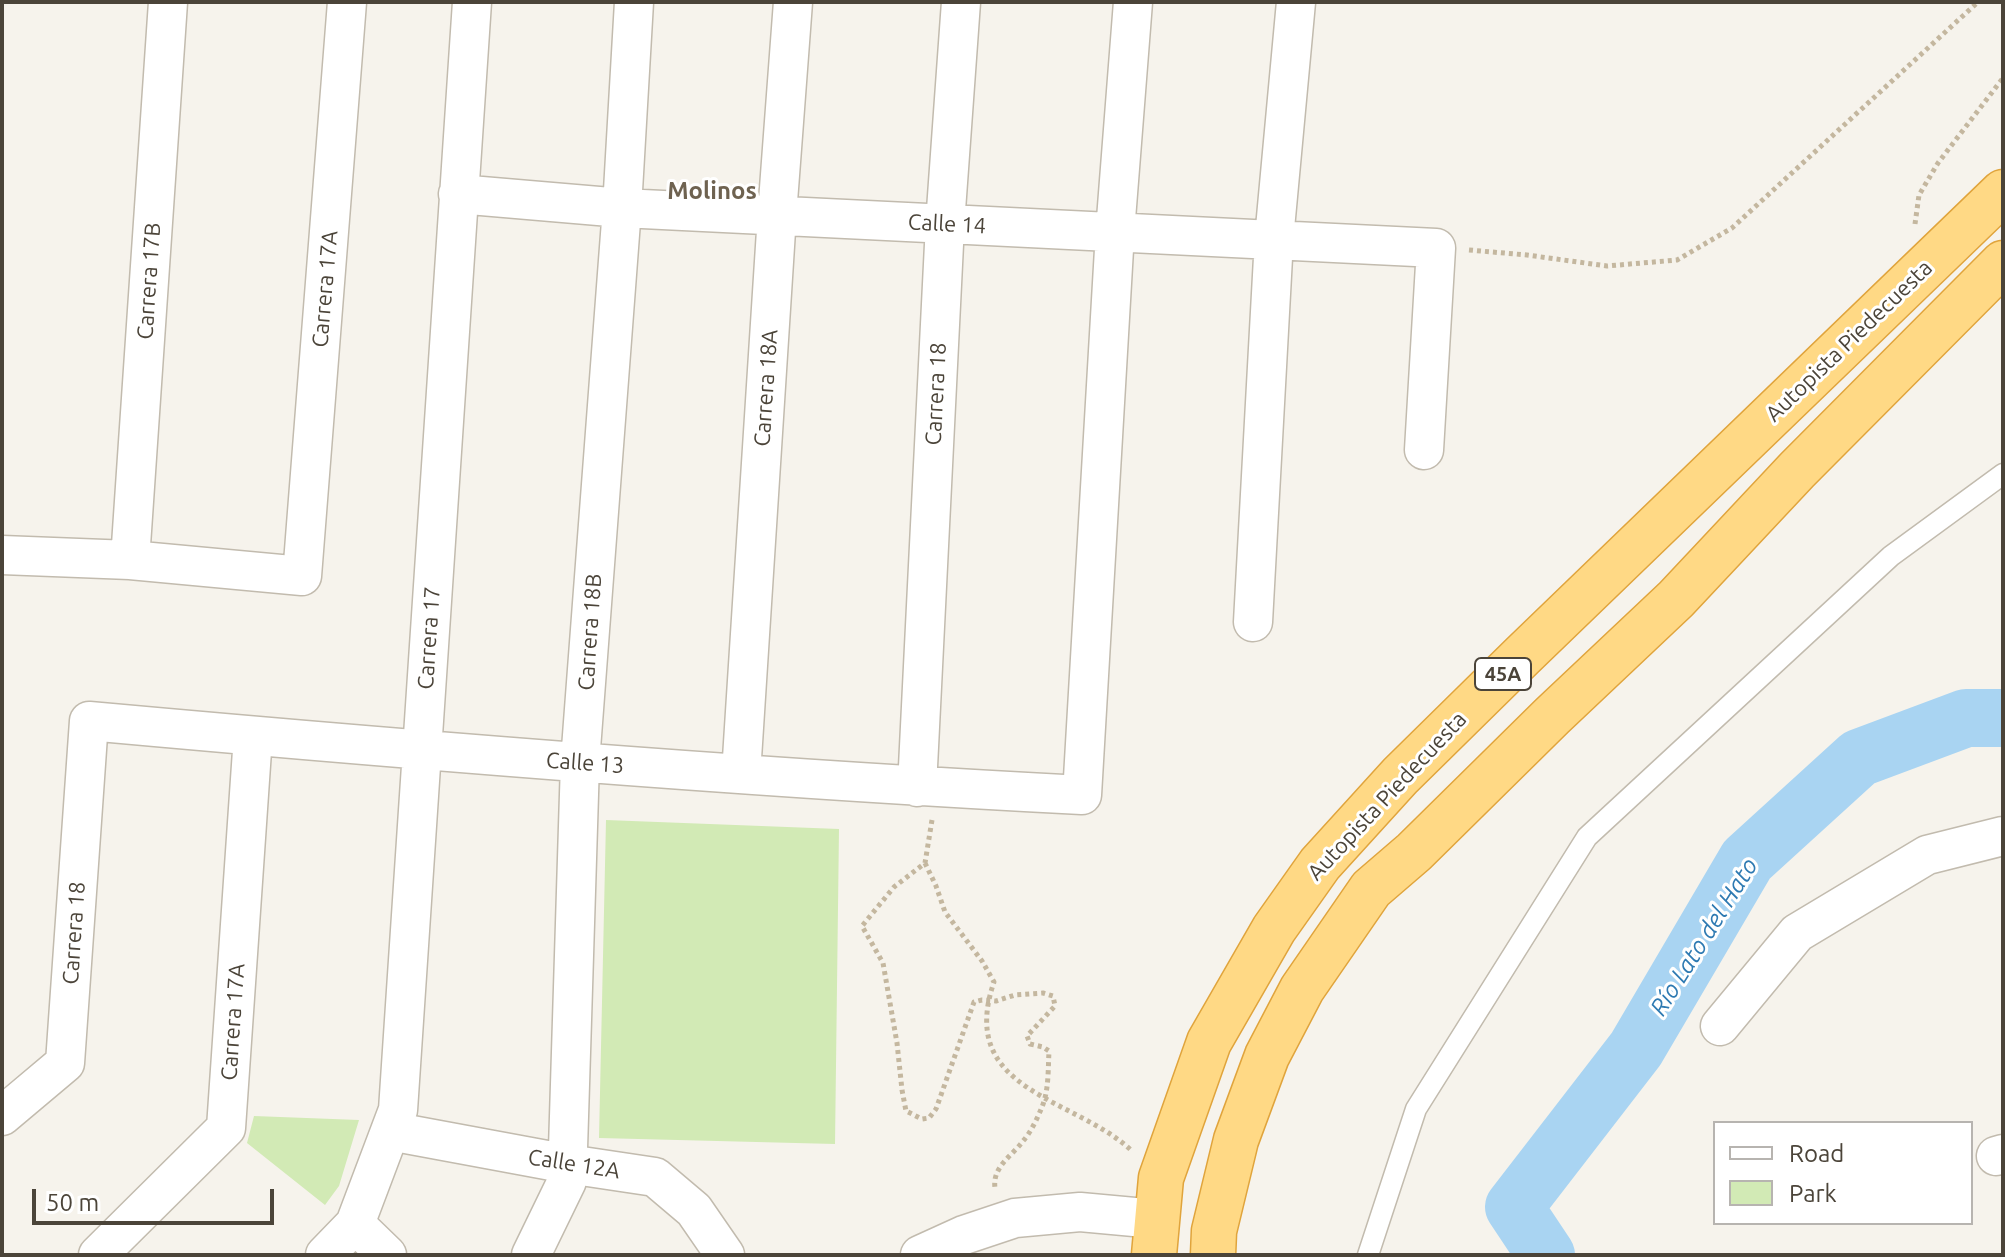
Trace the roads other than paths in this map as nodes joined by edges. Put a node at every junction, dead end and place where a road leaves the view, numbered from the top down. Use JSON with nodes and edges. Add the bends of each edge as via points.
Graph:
{"nodes":[{"id":1,"x":168,"y":2,"type":"edge"},
{"id":2,"x":347,"y":2,"type":"edge"},
{"id":3,"x":472,"y":2,"type":"edge"},
{"id":4,"x":634,"y":2,"type":"edge"},
{"id":5,"x":793,"y":2,"type":"edge"},
{"id":6,"x":961,"y":2,"type":"edge"},
{"id":7,"x":1133,"y":2,"type":"edge"},
{"id":8,"x":1296,"y":2,"type":"edge"},
{"id":9,"x":2003,"y":192,"type":"edge"},
{"id":10,"x":458,"y":194,"type":"junction"},
{"id":11,"x":622,"y":208,"type":"junction"},
{"id":12,"x":777,"y":215,"type":"junction"},
{"id":13,"x":945,"y":224,"type":"junction"},
{"id":14,"x":1115,"y":232,"type":"junction"},
{"id":15,"x":1274,"y":239,"type":"junction"},
{"id":16,"x":2003,"y":263,"type":"edge"},
{"id":17,"x":1424,"y":450,"type":"dead end"},
{"id":18,"x":2003,"y":474,"type":"edge"},
{"id":19,"x":2,"y":555,"type":"edge"},
{"id":20,"x":130,"y":560,"type":"junction"},
{"id":21,"x":1253,"y":622,"type":"dead end"},
{"id":22,"x":89,"y":721,"type":"joint"},
{"id":23,"x":253,"y":736,"type":"junction"},
{"id":24,"x":422,"y":750,"type":"junction"},
{"id":25,"x":580,"y":762,"type":"junction"},
{"id":26,"x":741,"y":774,"type":"junction"},
{"id":27,"x":927,"y":787,"type":"junction"},
{"id":28,"x":2003,"y":836,"type":"edge"},
{"id":29,"x":1720,"y":1026,"type":"dead end"},
{"id":30,"x":2,"y":1116,"type":"edge"},
{"id":31,"x":390,"y":1131,"type":"junction"},
{"id":32,"x":568,"y":1164,"type":"junction"},
{"id":33,"x":1157,"y":1217,"type":"edge"},
{"id":34,"x":355,"y":1224,"type":"junction"},
{"id":35,"x":98,"y":1255,"type":"edge"},
{"id":36,"x":325,"y":1255,"type":"edge"},
{"id":37,"x":387,"y":1255,"type":"edge"},
{"id":38,"x":531,"y":1255,"type":"edge"},
{"id":39,"x":725,"y":1255,"type":"edge"},
{"id":40,"x":920,"y":1255,"type":"edge"},
{"id":41,"x":1213,"y":1255,"type":"edge"},
{"id":42,"x":1368,"y":1255,"type":"edge"}],
"edges":[{"from":1,"to":20,"type":"street","name":"Carrera 17B"},
{"from":2,"to":20,"type":"street","name":"Carrera 17A","via":[[302,576]]},
{"from":3,"to":10,"type":"street","name":"Carrera 17"},
{"from":4,"to":11,"type":"street","name":"Carrera 18B"},
{"from":5,"to":12,"type":"street","name":"Carrera 18A"},
{"from":6,"to":13,"type":"street","name":"Carrera 18"},
{"from":7,"to":14,"type":"street"},
{"from":8,"to":15,"type":"street"},
{"from":9,"to":33,"type":"highway","name":"Autopista Piedecuesta","number":"45A","via":[[1400,776],[1320,864],[1274,929],[1209,1042]]},
{"from":10,"to":11,"type":"street","name":"Calle 14"},
{"from":10,"to":24,"type":"street","name":"Carrera 17"},
{"from":11,"to":12,"type":"street","name":"Calle 14"},
{"from":11,"to":25,"type":"street","name":"Carrera 18B"},
{"from":12,"to":13,"type":"street","name":"Calle 14"},
{"from":12,"to":26,"type":"street","name":"Carrera 18A"},
{"from":13,"to":14,"type":"street","name":"Calle 14"},
{"from":13,"to":27,"type":"street","name":"Carrera 18"},
{"from":14,"to":15,"type":"street","name":"Calle 14"},
{"from":14,"to":27,"type":"street","name":"Calle 13","via":[[1082,795]]},
{"from":15,"to":17,"type":"street","name":"Calle 14","via":[[1436,248]]},
{"from":15,"to":21,"type":"street"},
{"from":16,"to":41,"type":"highway","number":"45A","via":[[1676,599],[1371,889],[1302,989],[1267,1056],[1236,1140]]},
{"from":18,"to":42,"type":"lane","via":[[1891,556],[1587,837],[1416,1109]]},
{"from":19,"to":20,"type":"street"},
{"from":22,"to":23,"type":"street","name":"Calle 13"},
{"from":22,"to":30,"type":"street","name":"Carrera 18","via":[[65,1063]]},
{"from":23,"to":24,"type":"street","name":"Calle 13"},
{"from":23,"to":35,"type":"street","name":"Carrera 17A","via":[[226,1128]]},
{"from":24,"to":25,"type":"street","name":"Calle 13"},
{"from":24,"to":31,"type":"street","name":"Carrera 17","via":[[398,1110]]},
{"from":25,"to":26,"type":"street","name":"Calle 13"},
{"from":25,"to":32,"type":"street","name":"Carrera 18B"},
{"from":26,"to":27,"type":"street","name":"Calle 13"},
{"from":28,"to":29,"type":"street","via":[[1927,855],[1797,933]]},
{"from":31,"to":32,"type":"street","name":"Calle 12A"},
{"from":31,"to":34,"type":"street","name":"Carrera 17"},
{"from":32,"to":38,"type":"street","name":"Carrera 18B","via":[[567,1181]]},
{"from":32,"to":39,"type":"street","name":"Calle 12A","via":[[655,1177],[694,1210]]},
{"from":33,"to":40,"type":"street","via":[[1080,1212],[1015,1218]]},
{"from":34,"to":36,"type":"street","name":"Carrera 17"},
{"from":34,"to":37,"type":"street"}]}
